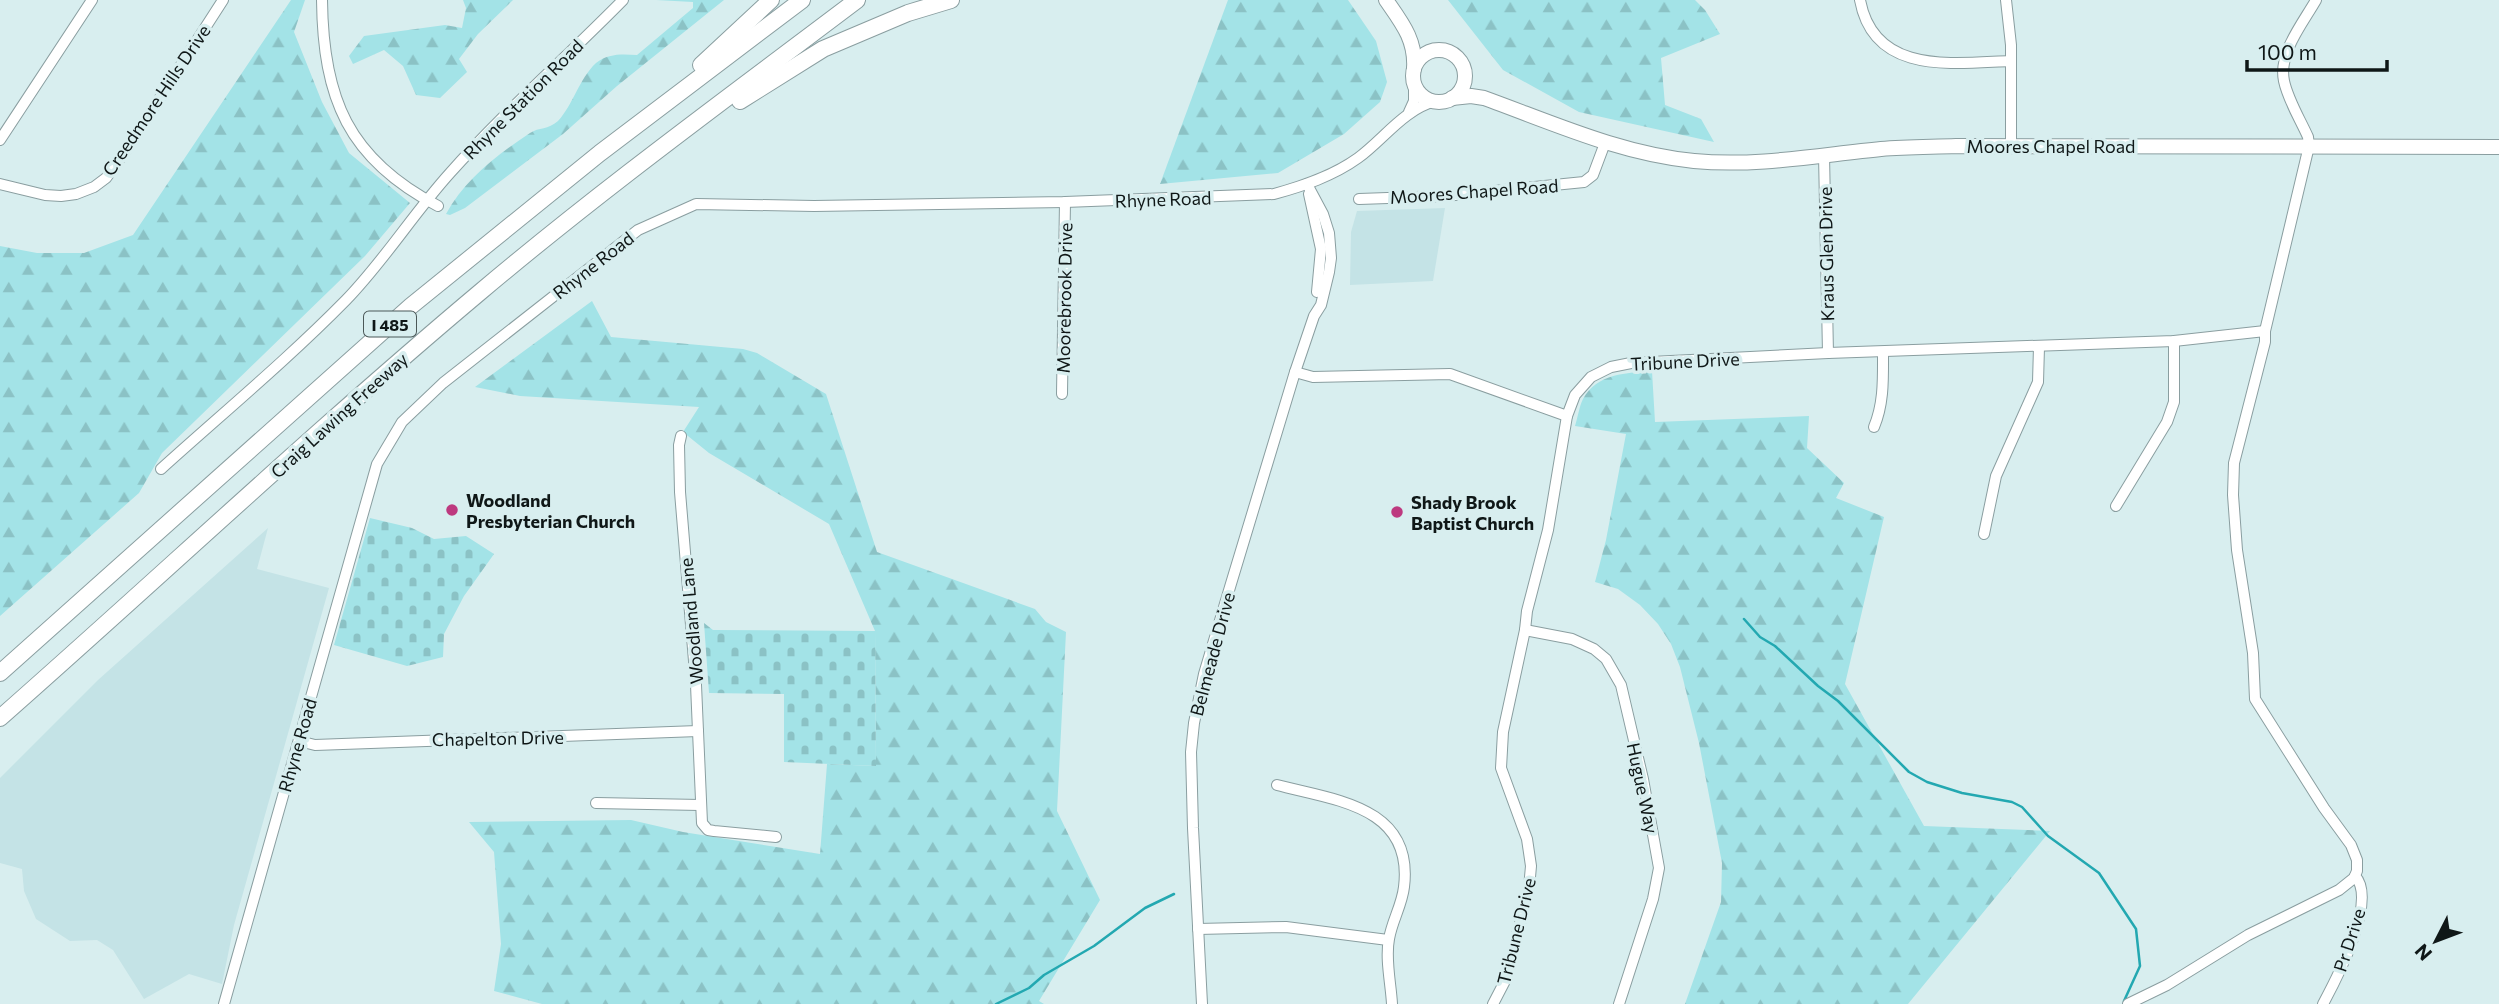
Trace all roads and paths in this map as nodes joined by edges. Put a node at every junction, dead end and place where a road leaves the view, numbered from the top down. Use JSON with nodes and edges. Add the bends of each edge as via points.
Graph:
{"nodes":[{"id":1,"x":92,"y":0,"type":"edge"},
{"id":2,"x":223,"y":0,"type":"edge"},
{"id":3,"x":322,"y":0,"type":"edge"},
{"id":4,"x":623,"y":0,"type":"edge"},
{"id":5,"x":771,"y":0,"type":"edge"},
{"id":6,"x":802,"y":0,"type":"edge"},
{"id":7,"x":857,"y":0,"type":"edge"},
{"id":8,"x":951,"y":0,"type":"edge"},
{"id":9,"x":1386,"y":0,"type":"edge"},
{"id":10,"x":1860,"y":0,"type":"edge"},
{"id":11,"x":2006,"y":0,"type":"edge"},
{"id":12,"x":2316,"y":0,"type":"edge"},
{"id":13,"x":1407,"y":29,"type":"junction"},
{"id":14,"x":1439,"y":50,"type":"junction"},
{"id":15,"x":2011,"y":61,"type":"junction"},
{"id":16,"x":1464,"y":69,"type":"junction"},
{"id":17,"x":1414,"y":74,"type":"junction"},
{"id":18,"x":1452,"y":98,"type":"junction"},
{"id":19,"x":1485,"y":98,"type":"junction"},
{"id":20,"x":1436,"y":101,"type":"junction"},
{"id":21,"x":1408,"y":115,"type":"junction"},
{"id":22,"x":0,"y":140,"type":"edge"},
{"id":23,"x":1605,"y":142,"type":"junction"},
{"id":24,"x":2011,"y":146,"type":"junction"},
{"id":25,"x":2309,"y":146,"type":"junction"},
{"id":26,"x":2499,"y":147,"type":"edge"},
{"id":27,"x":600,"y":153,"type":"junction"},
{"id":28,"x":1824,"y":155,"type":"junction"},
{"id":29,"x":649,"y":158,"type":"junction"},
{"id":30,"x":0,"y":184,"type":"edge"},
{"id":31,"x":1307,"y":184,"type":"junction"},
{"id":32,"x":1359,"y":199,"type":"dead end"},
{"id":33,"x":426,"y":200,"type":"junction"},
{"id":34,"x":1065,"y":202,"type":"junction"},
{"id":35,"x":439,"y":206,"type":"dead end"},
{"id":36,"x":2265,"y":331,"type":"junction"},
{"id":37,"x":2174,"y":341,"type":"junction"},
{"id":38,"x":2039,"y":347,"type":"junction"},
{"id":39,"x":1828,"y":353,"type":"junction"},
{"id":40,"x":1883,"y":353,"type":"junction"},
{"id":41,"x":1295,"y":372,"type":"junction"},
{"id":42,"x":1062,"y":394,"type":"dead end"},
{"id":43,"x":1567,"y":416,"type":"junction"},
{"id":44,"x":1874,"y":427,"type":"dead end"},
{"id":45,"x":681,"y":436,"type":"dead end"},
{"id":46,"x":161,"y":469,"type":"dead end"},
{"id":47,"x":2116,"y":506,"type":"dead end"},
{"id":48,"x":1984,"y":534,"type":"dead end"},
{"id":49,"x":1525,"y":629,"type":"junction"},
{"id":50,"x":0,"y":673,"type":"edge"},
{"id":51,"x":0,"y":718,"type":"edge"},
{"id":52,"x":698,"y":730,"type":"junction"},
{"id":53,"x":299,"y":741,"type":"junction"},
{"id":54,"x":1277,"y":785,"type":"dead end"},
{"id":55,"x":596,"y":803,"type":"dead end"},
{"id":56,"x":700,"y":806,"type":"junction"},
{"id":57,"x":776,"y":837,"type":"dead end"},
{"id":58,"x":2355,"y":876,"type":"junction"},
{"id":59,"x":1198,"y":929,"type":"junction"},
{"id":60,"x":1388,"y":940,"type":"junction"},
{"id":61,"x":225,"y":1004,"type":"edge"},
{"id":62,"x":1202,"y":1004,"type":"edge"},
{"id":63,"x":1392,"y":1004,"type":"edge"},
{"id":64,"x":1493,"y":1004,"type":"edge"},
{"id":65,"x":1619,"y":1004,"type":"edge"},
{"id":66,"x":2128,"y":1004,"type":"edge"},
{"id":67,"x":2323,"y":1004,"type":"edge"}],
"edges":[{"from":1,"to":22,"type":"street"},
{"from":2,"to":30,"type":"street","name":"Creedmore Hills Drive","via":[[106,178],[94,187],[61,197]]},
{"from":3,"to":33,"type":"street","via":[[327,67],[343,115],[380,167]]},
{"from":4,"to":33,"type":"street","name":"Rhyne Station Road","via":[[507,112]]},
{"from":5,"to":27,"type":"highway"},
{"from":6,"to":27,"type":"highway","name":"Craig Lawing Freeway","number":"I 485"},
{"from":7,"to":29,"type":"highway","name":"Craig Lawing Freeway","number":"I 485"},
{"from":8,"to":29,"type":"highway","via":[[823,49]]},
{"from":9,"to":13,"type":"main road"},
{"from":10,"to":15,"type":"street","via":[[1874,33],[1909,58],[1942,63]]},
{"from":11,"to":15,"type":"street"},
{"from":12,"to":25,"type":"street","via":[[2283,67],[2284,82]]},
{"from":13,"to":14,"type":"main road"},
{"from":13,"to":17,"type":"main road","via":[[1415,49]]},
{"from":14,"to":16,"type":"main road","via":[[1455,55]]},
{"from":14,"to":17,"type":"main road","via":[[1423,56]]},
{"from":15,"to":24,"type":"street"},
{"from":16,"to":18,"type":"main road","via":[[1463,86]]},
{"from":16,"to":19,"type":"main road"},
{"from":17,"to":20,"type":"main road","via":[[1421,94]]},
{"from":17,"to":21,"type":"street","via":[[1415,101]]},
{"from":18,"to":19,"type":"main road","name":"Moores Chapel Road"},
{"from":18,"to":20,"type":"main road"},
{"from":19,"to":23,"type":"main road","name":"Moores Chapel Road"},
{"from":20,"to":21,"type":"street","name":"Rhyne Road"},
{"from":21,"to":31,"type":"street","name":"Rhyne Road","via":[[1358,158]]},
{"from":23,"to":28,"type":"main road","name":"Moores Chapel Road","via":[[1696,161],[1779,161]]},
{"from":23,"to":32,"type":"street","name":"Moores Chapel Road","via":[[1593,175],[1584,182]]},
{"from":24,"to":25,"type":"main road","name":"Moores Chapel Road"},
{"from":24,"to":28,"type":"main road","name":"Moores Chapel Road","via":[[1916,147]]},
{"from":25,"to":26,"type":"main road","name":"Moores Chapel Road"},
{"from":25,"to":36,"type":"street","name":"Pr Drive"},
{"from":27,"to":50,"type":"highway","name":"Craig Lawing Freeway","number":"I 485","via":[[411,306]]},
{"from":28,"to":39,"type":"street","name":"Kraus Glen Drive"},
{"from":29,"to":51,"type":"highway","name":"Craig Lawing Freeway","number":"I 485","via":[[418,345]]},
{"from":31,"to":34,"type":"street","name":"Rhyne Road","via":[[1274,194]]},
{"from":31,"to":41,"type":"street","name":"Belmeade Drive","via":[[1323,214],[1331,250],[1321,305]]},
{"from":33,"to":35,"type":"street"},
{"from":33,"to":46,"type":"street","name":"Rhyne Station Road","via":[[346,300]]},
{"from":34,"to":42,"type":"street","name":"Moorebrook Drive"},
{"from":34,"to":53,"type":"street","name":"Rhyne Road","via":[[696,204],[638,230],[443,383],[402,422],[377,464]]},
{"from":36,"to":37,"type":"street","name":"Tribune Drive"},
{"from":36,"to":58,"type":"street","name":"Pr Drive","via":[[2235,463],[2233,495],[2255,699],[2351,845],[2357,860]]},
{"from":37,"to":38,"type":"street","name":"Tribune Drive"},
{"from":37,"to":47,"type":"street","via":[[2172,410]]},
{"from":38,"to":40,"type":"street","name":"Tribune Drive"},
{"from":38,"to":48,"type":"street","via":[[2038,383],[1996,476]]},
{"from":39,"to":40,"type":"street","name":"Tribune Drive"},
{"from":39,"to":43,"type":"street","name":"Tribune Drive","via":[[1619,365],[1600,371],[1582,386]]},
{"from":40,"to":44,"type":"street","via":[[1883,393]]},
{"from":41,"to":43,"type":"street","via":[[1313,377],[1450,373]]},
{"from":41,"to":59,"type":"street","name":"Belmeade Drive","via":[[1195,715],[1191,752]]},
{"from":43,"to":49,"type":"street","name":"Tribune Drive"},
{"from":45,"to":52,"type":"street","name":"Woodland Lane","via":[[680,492]]},
{"from":49,"to":64,"type":"street","name":"Tribune Drive","via":[[1500,760],[1531,854],[1531,877],[1506,979]]},
{"from":49,"to":65,"type":"street","name":"Hugue Way","via":[[1594,649],[1606,659],[1621,685],[1659,868]]},
{"from":52,"to":53,"type":"street","name":"Chapelton Drive","via":[[315,745]]},
{"from":52,"to":56,"type":"street","name":"Woodland Lane"},
{"from":53,"to":61,"type":"street","name":"Rhyne Road"},
{"from":54,"to":60,"type":"street","via":[[1352,804],[1384,823],[1400,847],[1405,871]]},
{"from":55,"to":56,"type":"street"},
{"from":56,"to":57,"type":"street","via":[[708,830]]},
{"from":58,"to":66,"type":"street","via":[[2339,890],[2248,935]]},
{"from":58,"to":67,"type":"street","name":"Pr Drive","via":[[2363,896],[2358,922]]},
{"from":59,"to":60,"type":"street","via":[[1286,927]]},
{"from":59,"to":62,"type":"street","name":"Belmeade Drive"},
{"from":60,"to":63,"type":"street"}]}
